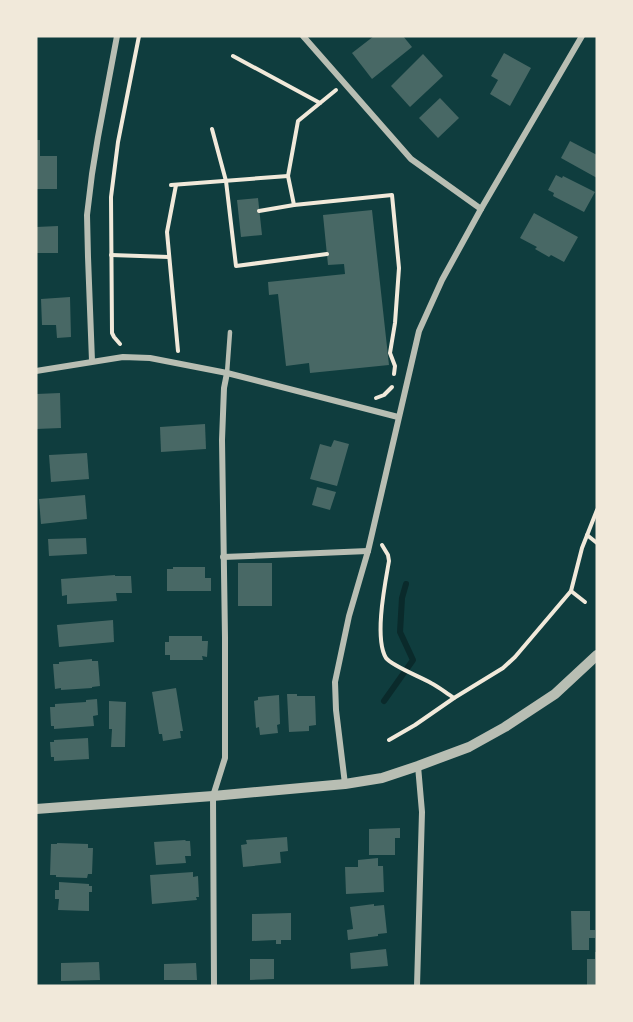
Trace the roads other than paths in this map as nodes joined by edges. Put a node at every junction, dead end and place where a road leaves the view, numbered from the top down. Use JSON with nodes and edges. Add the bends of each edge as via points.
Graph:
{"nodes":[{"id":1,"x":117,"y":36,"type":"edge"},
{"id":2,"x":303,"y":36,"type":"edge"},
{"id":3,"x":582,"y":36,"type":"edge"},
{"id":4,"x":481,"y":209,"type":"junction"},
{"id":5,"x":230,"y":332,"type":"dead end"},
{"id":6,"x":92,"y":361,"type":"junction"},
{"id":7,"x":36,"y":370,"type":"edge"},
{"id":8,"x":227,"y":373,"type":"junction"},
{"id":9,"x":398,"y":417,"type":"junction"},
{"id":10,"x":368,"y":550,"type":"junction"},
{"id":11,"x":223,"y":557,"type":"junction"},
{"id":12,"x":597,"y":655,"type":"edge"},
{"id":13,"x":418,"y":766,"type":"junction"},
{"id":14,"x":345,"y":784,"type":"junction"},
{"id":15,"x":213,"y":796,"type":"junction"},
{"id":16,"x":36,"y":809,"type":"edge"},
{"id":17,"x":214,"y":986,"type":"edge"},
{"id":18,"x":417,"y":986,"type":"edge"}],
"edges":[{"from":1,"to":6,"type":"street","via":[[87,215]]},
{"from":2,"to":4,"type":"street","via":[[411,159]]},
{"from":3,"to":4,"type":"street"},
{"from":4,"to":9,"type":"street","via":[[419,331]]},
{"from":5,"to":8,"type":"lane"},
{"from":6,"to":7,"type":"street"},
{"from":6,"to":8,"type":"street","via":[[150,358]]},
{"from":8,"to":9,"type":"street"},
{"from":8,"to":11,"type":"street","via":[[222,440]]},
{"from":9,"to":10,"type":"street"},
{"from":10,"to":11,"type":"street"},
{"from":10,"to":14,"type":"street","via":[[335,682]]},
{"from":11,"to":15,"type":"street","via":[[225,758]]},
{"from":12,"to":13,"type":"street","via":[[555,694],[505,727],[468,747]]},
{"from":13,"to":14,"type":"street","via":[[382,778]]},
{"from":13,"to":18,"type":"street","via":[[422,812]]},
{"from":14,"to":15,"type":"street"},
{"from":15,"to":16,"type":"street"},
{"from":15,"to":17,"type":"street"}]}
